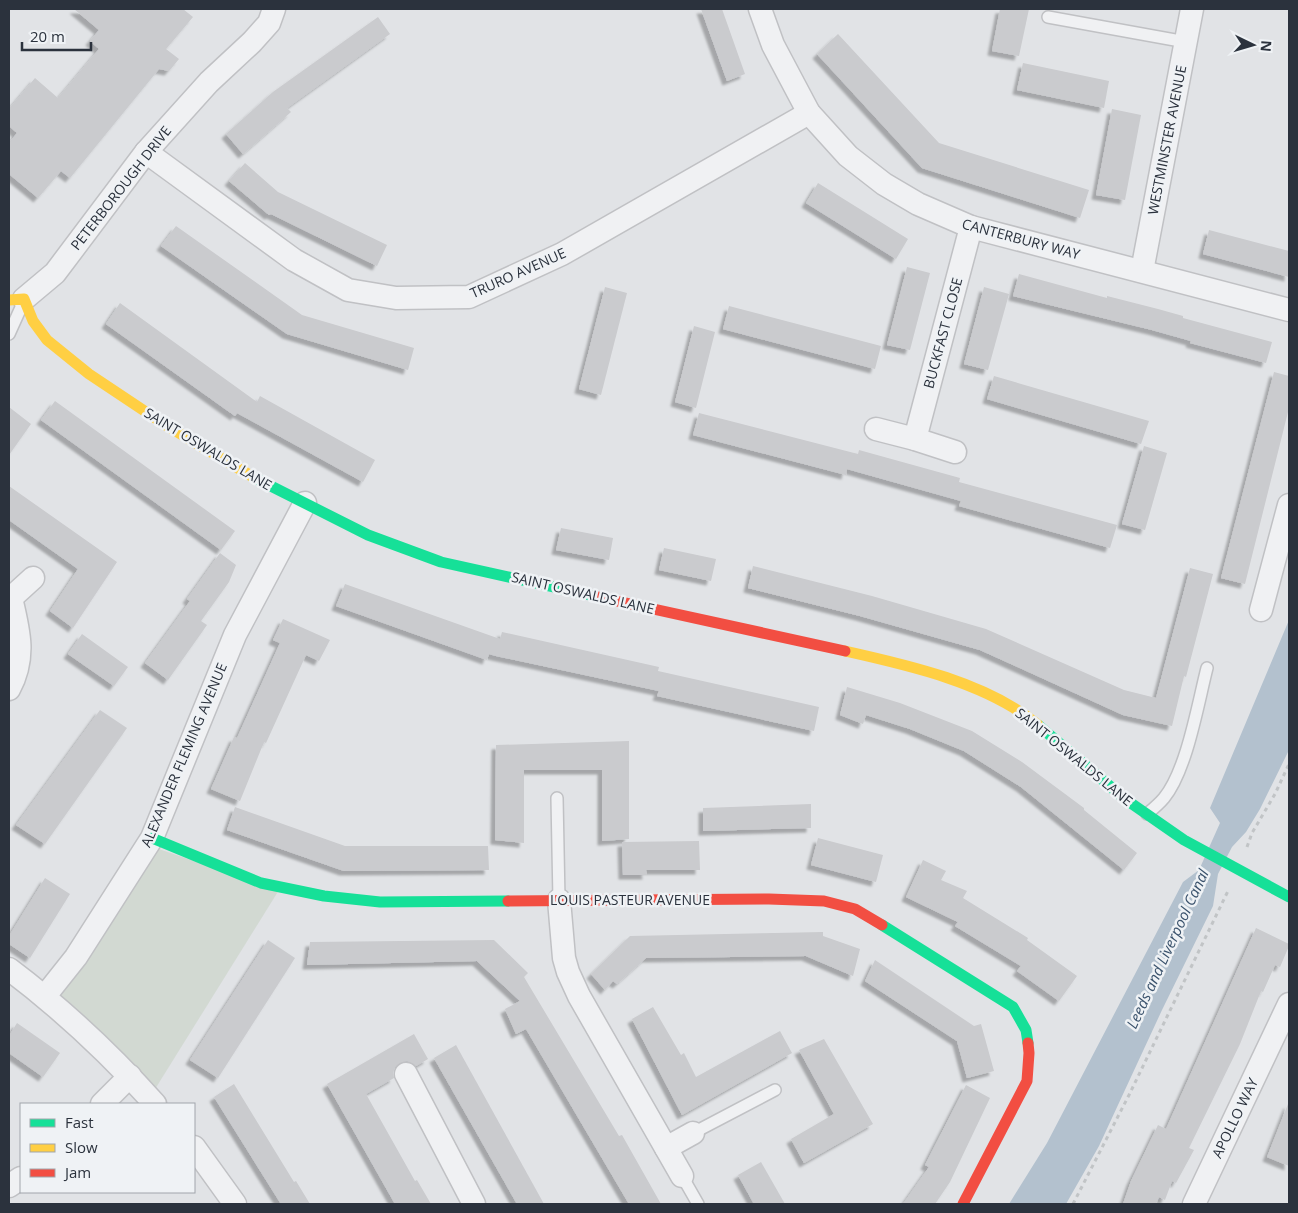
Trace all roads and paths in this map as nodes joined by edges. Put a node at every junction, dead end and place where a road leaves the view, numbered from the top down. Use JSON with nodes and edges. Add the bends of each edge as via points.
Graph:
{"nodes":[{"id":1,"x":274,"y":9,"type":"edge"},
{"id":2,"x":760,"y":9,"type":"edge"},
{"id":3,"x":1192,"y":9,"type":"edge"},
{"id":4,"x":1048,"y":17,"type":"dead end"},
{"id":5,"x":1186,"y":42,"type":"junction"},
{"id":6,"x":809,"y":114,"type":"junction"},
{"id":7,"x":146,"y":152,"type":"junction"},
{"id":8,"x":972,"y":227,"type":"junction"},
{"id":9,"x":1142,"y":271,"type":"junction"},
{"id":10,"x":16,"y":300,"type":"edge"},
{"id":11,"x":1289,"y":310,"type":"edge"},
{"id":12,"x":9,"y":334,"type":"edge"},
{"id":13,"x":876,"y":429,"type":"dead end"},
{"id":14,"x":915,"y":439,"type":"junction"},
{"id":15,"x":954,"y":452,"type":"dead end"},
{"id":16,"x":305,"y":504,"type":"junction"},
{"id":17,"x":1289,"y":505,"type":"edge"},
{"id":18,"x":33,"y":578,"type":"dead end"},
{"id":19,"x":10,"y":597,"type":"edge"},
{"id":20,"x":1261,"y":610,"type":"dead end"},
{"id":21,"x":1207,"y":668,"type":"dead end"},
{"id":22,"x":9,"y":689,"type":"edge"},
{"id":23,"x":1289,"y":764,"type":"edge"},
{"id":24,"x":557,"y":798,"type":"dead end"},
{"id":25,"x":1147,"y":814,"type":"junction"},
{"id":26,"x":152,"y":838,"type":"junction"},
{"id":27,"x":1235,"y":867,"type":"junction"},
{"id":28,"x":1289,"y":897,"type":"edge"},
{"id":29,"x":559,"y":900,"type":"junction"},
{"id":30,"x":9,"y":969,"type":"edge"},
{"id":31,"x":45,"y":996,"type":"junction"},
{"id":32,"x":1289,"y":1004,"type":"edge"},
{"id":33,"x":1283,"y":1035,"type":"edge"},
{"id":34,"x":406,"y":1074,"type":"dead end"},
{"id":35,"x":130,"y":1076,"type":"junction"},
{"id":36,"x":775,"y":1090,"type":"dead end"},
{"id":37,"x":103,"y":1103,"type":"edge"},
{"id":38,"x":154,"y":1103,"type":"edge"},
{"id":39,"x":693,"y":1133,"type":"joint"},
{"id":40,"x":195,"y":1148,"type":"edge"},
{"id":41,"x":666,"y":1148,"type":"junction"},
{"id":42,"x":682,"y":1176,"type":"joint"},
{"id":43,"x":20,"y":1179,"type":"edge"},
{"id":44,"x":9,"y":1186,"type":"edge"},
{"id":45,"x":473,"y":1202,"type":"edge"},
{"id":46,"x":235,"y":1204,"type":"edge"},
{"id":47,"x":698,"y":1204,"type":"edge"},
{"id":48,"x":963,"y":1204,"type":"edge"},
{"id":49,"x":1073,"y":1204,"type":"edge"},
{"id":50,"x":1194,"y":1204,"type":"edge"}],
"edges":[{"from":1,"to":7,"type":"street","name":"PETERBOROUGH DRIVE","via":[[264,30],[209,82]]},
{"from":2,"to":6,"type":"street","name":"CANTERBURY WAY","via":[[773,45]]},
{"from":3,"to":5,"type":"street","name":"WESTMINSTER AVENUE"},
{"from":4,"to":5,"type":"lane"},
{"from":5,"to":9,"type":"street","name":"WESTMINSTER AVENUE"},
{"from":6,"to":7,"type":"street","name":"TRURO AVENUE","via":[[562,254],[469,297],[396,298],[348,290],[294,260]]},
{"from":6,"to":8,"type":"street","name":"CANTERBURY WAY","via":[[848,156],[884,184],[918,204]]},
{"from":7,"to":10,"type":"street","name":"PETERBOROUGH DRIVE","via":[[55,273]]},
{"from":8,"to":9,"type":"street","name":"CANTERBURY WAY"},
{"from":8,"to":14,"type":"street","name":"BUCKFAST CLOSE"},
{"from":9,"to":11,"type":"street","name":"CANTERBURY WAY"},
{"from":10,"to":12,"type":"lane"},
{"from":10,"to":16,"type":"street","name":"SAINT OSWALDS LANE","via":[[47,340],[89,374],[164,424]]},
{"from":13,"to":14,"type":"street"},
{"from":14,"to":15,"type":"street"},
{"from":16,"to":25,"type":"street","name":"SAINT OSWALDS LANE","via":[[368,535],[441,562],[889,661],[958,682],[1002,700],[1033,721]]},
{"from":16,"to":26,"type":"street","name":"ALEXANDER FLEMING AVENUE","via":[[235,634]]},
{"from":17,"to":20,"type":"street"},
{"from":18,"to":19,"type":"street"},
{"from":19,"to":22,"type":"street","via":[[18,627],[20,658]]},
{"from":21,"to":25,"type":"lane","via":[[1192,732],[1175,779],[1164,797]]},
{"from":23,"to":27,"type":"path"},
{"from":24,"to":29,"type":"lane"},
{"from":25,"to":27,"type":"street","name":"SAINT OSWALDS LANE","via":[[1184,840]]},
{"from":26,"to":29,"type":"street","name":"LOUIS PASTEUR AVENUE","via":[[261,883],[324,896],[380,902]]},
{"from":26,"to":31,"type":"street","name":"ALEXANDER FLEMING AVENUE","via":[[76,957]]},
{"from":27,"to":28,"type":"street","name":"SAINT OSWALDS LANE"},
{"from":27,"to":49,"type":"path","via":[[1129,1095]]},
{"from":29,"to":41,"type":"street","via":[[568,972]]},
{"from":29,"to":48,"type":"street","name":"LOUIS PASTEUR AVENUE","via":[[824,901],[855,909],[1013,1008],[1026,1030],[1030,1053],[1027,1081]]},
{"from":30,"to":31,"type":"street"},
{"from":31,"to":35,"type":"street"},
{"from":32,"to":33,"type":"street","name":"APOLLO WAY"},
{"from":33,"to":50,"type":"street","name":"APOLLO WAY"},
{"from":34,"to":45,"type":"street"},
{"from":35,"to":37,"type":"street"},
{"from":35,"to":38,"type":"street"},
{"from":36,"to":39,"type":"lane"},
{"from":39,"to":41,"type":"street"},
{"from":40,"to":46,"type":"street"},
{"from":41,"to":42,"type":"street"},
{"from":42,"to":47,"type":"lane"},
{"from":43,"to":44,"type":"street"}]}
